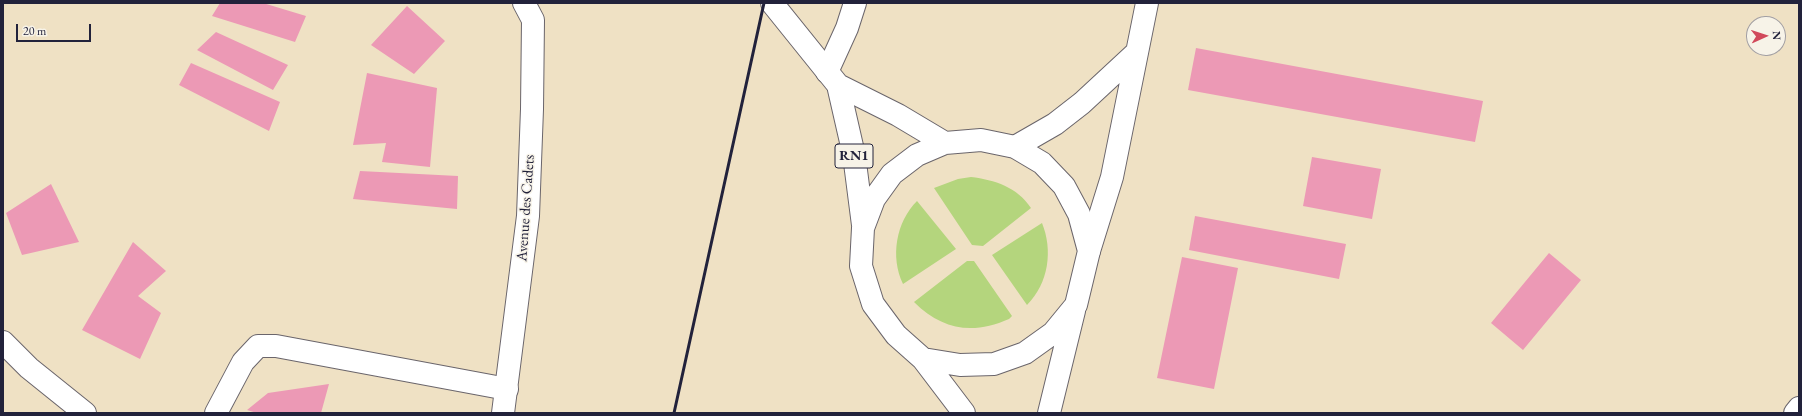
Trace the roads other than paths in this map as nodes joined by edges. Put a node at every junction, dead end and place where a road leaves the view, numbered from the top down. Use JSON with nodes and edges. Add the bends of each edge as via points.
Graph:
{"nodes":[{"id":1,"x":772,"y":3,"type":"edge"},
{"id":2,"x":854,"y":3,"type":"edge"},
{"id":3,"x":1147,"y":3,"type":"edge"},
{"id":4,"x":532,"y":9,"type":"edge"},
{"id":5,"x":1137,"y":52,"type":"junction"},
{"id":6,"x":833,"y":78,"type":"junction"},
{"id":7,"x":945,"y":143,"type":"junction"},
{"id":8,"x":1015,"y":148,"type":"junction"},
{"id":9,"x":863,"y":228,"type":"junction"},
{"id":10,"x":1089,"y":251,"type":"junction"},
{"id":11,"x":1076,"y":305,"type":"junction"},
{"id":12,"x":3,"y":342,"type":"edge"},
{"id":13,"x":923,"y":359,"type":"junction"},
{"id":14,"x":507,"y":389,"type":"junction"},
{"id":15,"x":1799,"y":408,"type":"edge"},
{"id":16,"x":85,"y":413,"type":"edge"},
{"id":17,"x":216,"y":413,"type":"edge"},
{"id":18,"x":502,"y":413,"type":"edge"},
{"id":19,"x":964,"y":413,"type":"edge"},
{"id":20,"x":1049,"y":413,"type":"edge"},
{"id":21,"x":1795,"y":413,"type":"edge"}],
"edges":[{"from":1,"to":6,"type":"main road","number":"RN1"},
{"from":2,"to":6,"type":"main road"},
{"from":3,"to":5,"type":"main road"},
{"from":4,"to":14,"type":"main road","name":"Avenue des Cadets","via":[[528,216]]},
{"from":5,"to":8,"type":"main road","via":[[1082,103],[1055,124]]},
{"from":5,"to":10,"type":"main road","via":[[1112,177]]},
{"from":6,"to":7,"type":"main road","number":"RN1"},
{"from":6,"to":9,"type":"main road","number":"RN1","via":[[854,155]]},
{"from":7,"to":8,"type":"main road","via":[[981,140]]},
{"from":7,"to":9,"type":"main road","via":[[917,155],[892,174],[874,199]]},
{"from":8,"to":10,"type":"main road","via":[[1042,163],[1064,186],[1079,214]]},
{"from":9,"to":13,"type":"main road","via":[[861,266],[873,304],[896,335]]},
{"from":10,"to":11,"type":"main road"},
{"from":11,"to":13,"type":"main road","via":[[1053,333],[1025,353],[994,364],[960,366]]},
{"from":11,"to":20,"type":"main road"},
{"from":12,"to":16,"type":"main road","via":[[29,368]]},
{"from":13,"to":19,"type":"main road"},
{"from":14,"to":17,"type":"main road","via":[[276,346],[258,346],[243,362]]},
{"from":14,"to":18,"type":"main road","name":"Avenue des Cadets"},
{"from":15,"to":21,"type":"main road"}]}
